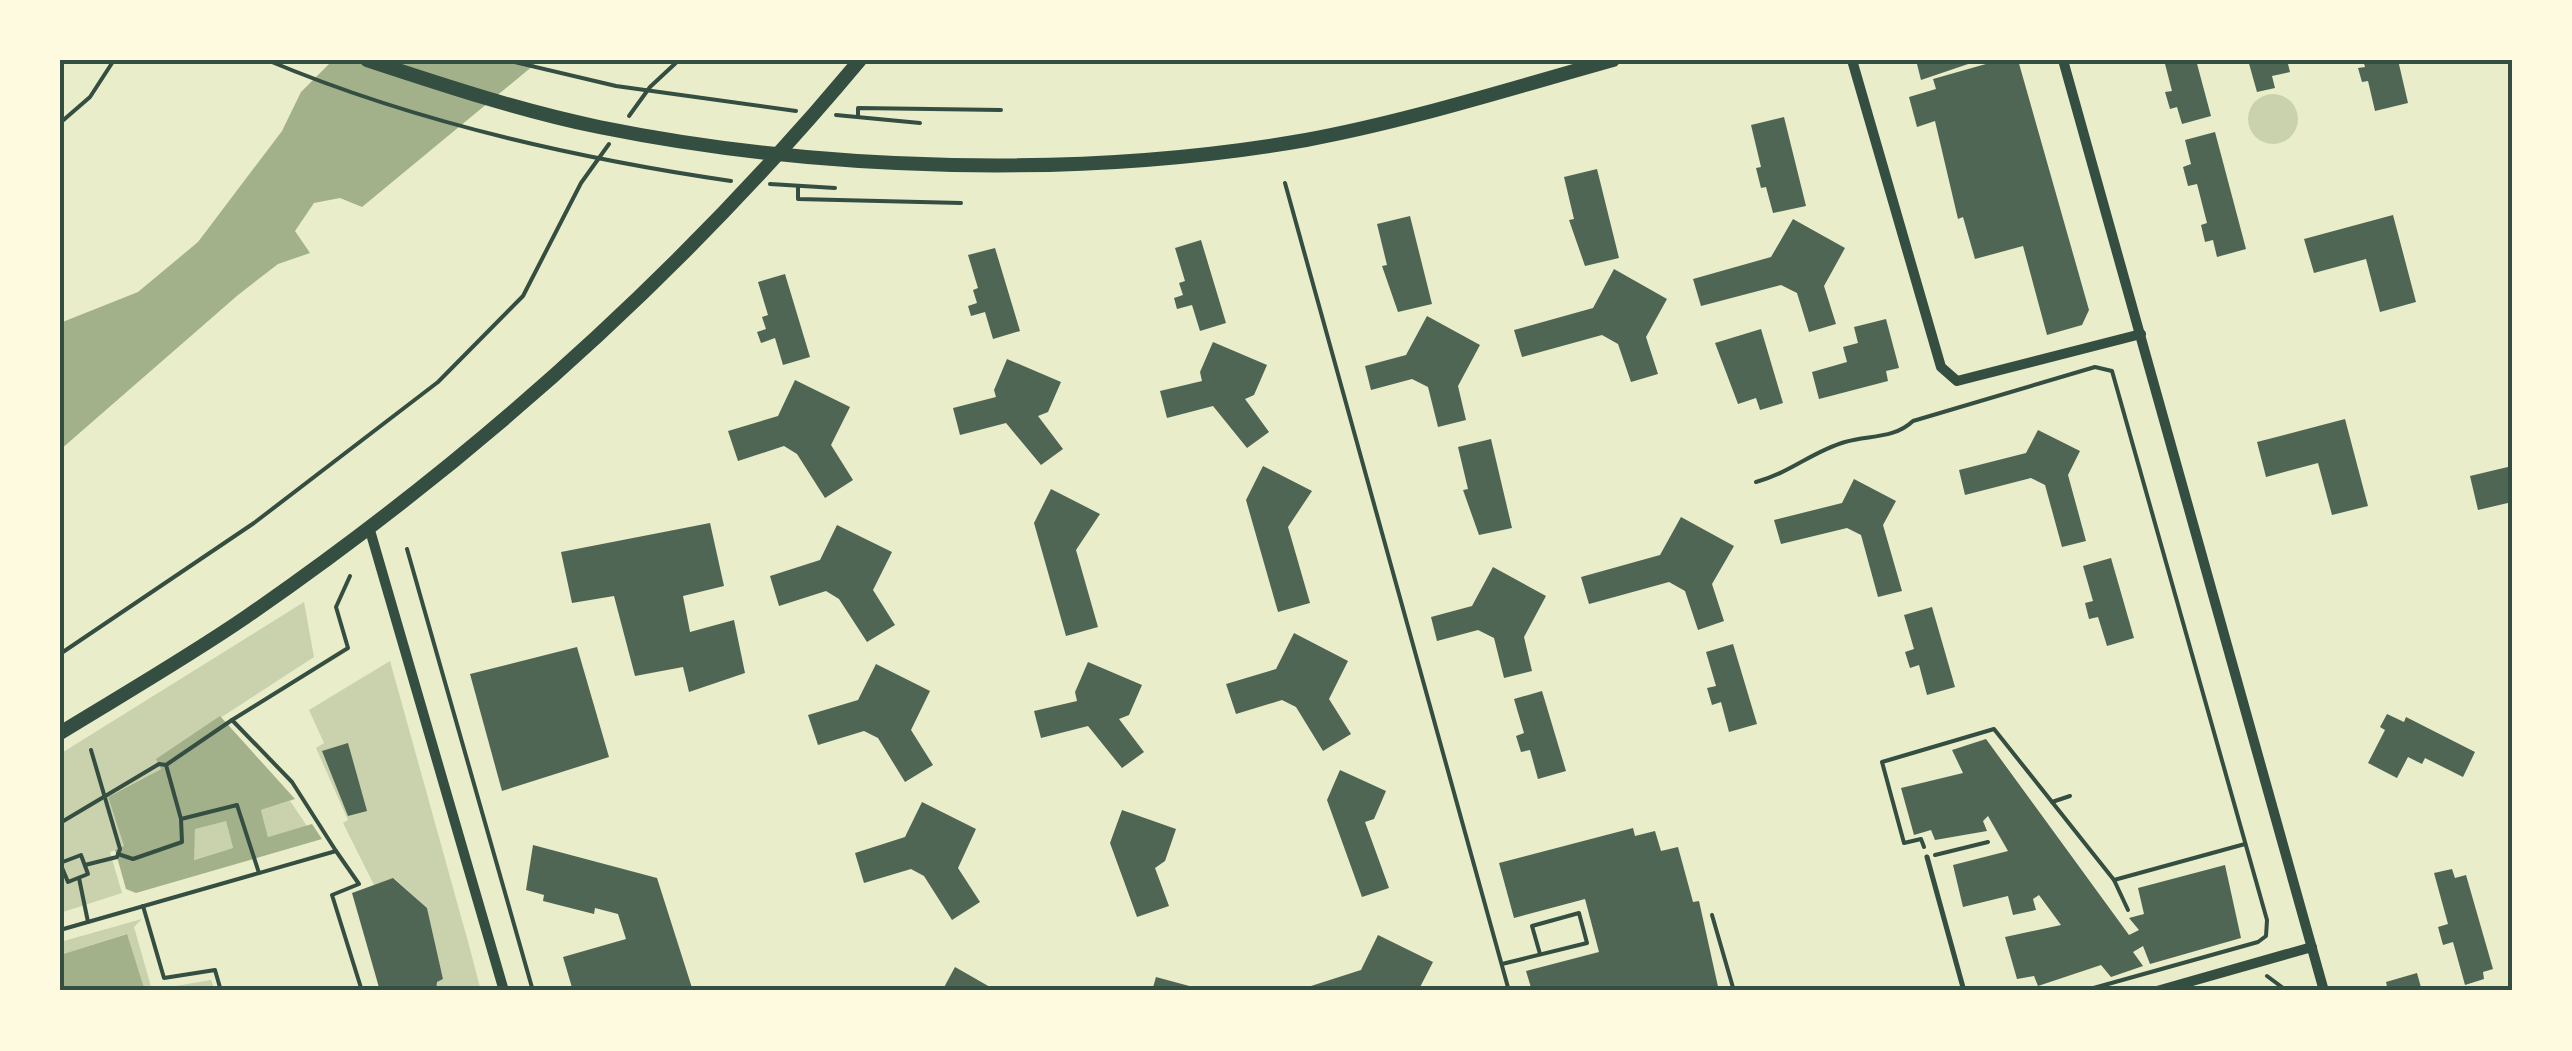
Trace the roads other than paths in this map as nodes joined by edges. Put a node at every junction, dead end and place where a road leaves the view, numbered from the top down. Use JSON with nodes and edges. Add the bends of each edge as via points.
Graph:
{"nodes":[{"id":1,"x":367,"y":60,"type":"edge"},
{"id":2,"x":860,"y":60,"type":"edge"},
{"id":3,"x":1613,"y":60,"type":"edge"},
{"id":4,"x":1852,"y":60,"type":"edge"},
{"id":5,"x":2063,"y":60,"type":"edge"},
{"id":6,"x":2141,"y":334,"type":"junction"},
{"id":7,"x":369,"y":528,"type":"junction"},
{"id":8,"x":60,"y":733,"type":"edge"},
{"id":9,"x":1927,"y":857,"type":"road end"},
{"id":10,"x":2312,"y":946,"type":"junction"},
{"id":11,"x":504,"y":991,"type":"edge"},
{"id":12,"x":1964,"y":991,"type":"edge"},
{"id":13,"x":2157,"y":991,"type":"edge"},
{"id":14,"x":2324,"y":991,"type":"edge"}],
"edges":[{"from":1,"to":3,"type":"street","via":[[599,127],[812,156],[1010,167],[1308,140]]},
{"from":2,"to":7,"type":"street","via":[[632,309]]},
{"from":4,"to":6,"type":"street","via":[[1941,367],[1957,381]]},
{"from":5,"to":6,"type":"street"},
{"from":6,"to":10,"type":"street"},
{"from":7,"to":8,"type":"street","via":[[244,618]]},
{"from":7,"to":11,"type":"street"},
{"from":9,"to":12,"type":"lane"},
{"from":10,"to":13,"type":"street"},
{"from":10,"to":14,"type":"street"}]}
